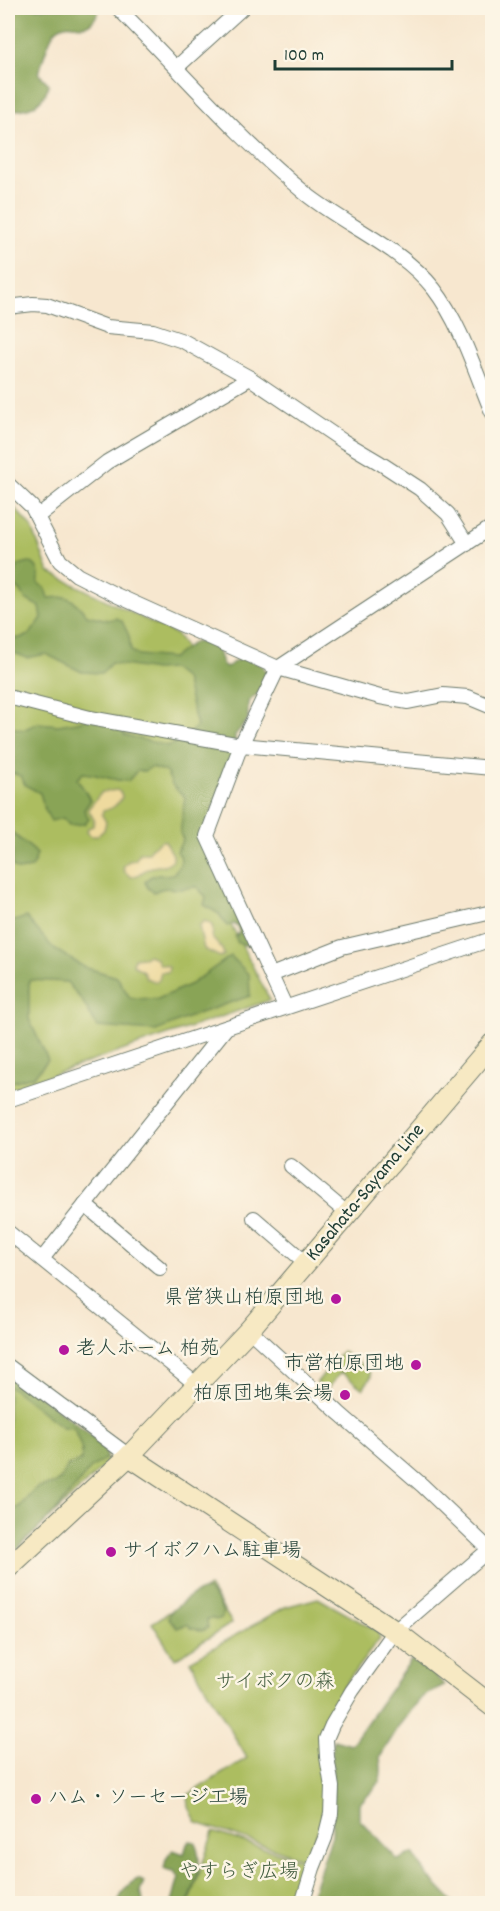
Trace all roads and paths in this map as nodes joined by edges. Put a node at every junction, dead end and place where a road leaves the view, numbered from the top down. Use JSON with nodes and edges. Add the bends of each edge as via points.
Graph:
{"nodes":[{"id":1,"x":118,"y":8,"type":"edge"},
{"id":2,"x":242,"y":8,"type":"edge"},
{"id":3,"x":177,"y":67,"type":"junction"},
{"id":4,"x":8,"y":307,"type":"edge"},
{"id":5,"x":250,"y":378,"type":"junction"},
{"id":6,"x":492,"y":412,"type":"edge"},
{"id":7,"x":8,"y":484,"type":"edge"},
{"id":8,"x":38,"y":516,"type":"junction"},
{"id":9,"x":492,"y":527,"type":"edge"},
{"id":10,"x":467,"y":544,"type":"junction"},
{"id":11,"x":278,"y":668,"type":"junction"},
{"id":12,"x":8,"y":698,"type":"edge"},
{"id":13,"x":492,"y":707,"type":"edge"},
{"id":14,"x":241,"y":745,"type":"junction"},
{"id":15,"x":492,"y":768,"type":"edge"},
{"id":16,"x":492,"y":912,"type":"edge"},
{"id":17,"x":492,"y":939,"type":"edge"},
{"id":18,"x":271,"y":975,"type":"junction"},
{"id":19,"x":285,"y":1006,"type":"junction"},
{"id":20,"x":226,"y":1028,"type":"junction"},
{"id":21,"x":490,"y":1054,"type":"edge"},
{"id":22,"x":8,"y":1100,"type":"edge"},
{"id":23,"x":291,"y":1166,"type":"dead end"},
{"id":24,"x":85,"y":1205,"type":"junction"},
{"id":25,"x":348,"y":1214,"type":"junction"},
{"id":26,"x":254,"y":1218,"type":"dead end"},
{"id":27,"x":8,"y":1232,"type":"edge"},
{"id":28,"x":42,"y":1259,"type":"junction"},
{"id":29,"x":306,"y":1263,"type":"junction"},
{"id":30,"x":160,"y":1268,"type":"dead end"},
{"id":31,"x":249,"y":1330,"type":"junction"},
{"id":32,"x":8,"y":1366,"type":"edge"},
{"id":33,"x":197,"y":1385,"type":"junction"},
{"id":34,"x":129,"y":1456,"type":"junction"},
{"id":35,"x":491,"y":1549,"type":"edge"},
{"id":36,"x":8,"y":1568,"type":"edge"},
{"id":37,"x":395,"y":1631,"type":"junction"},
{"id":38,"x":492,"y":1706,"type":"edge"},
{"id":39,"x":302,"y":1904,"type":"edge"}],
"edges":[{"from":1,"to":3,"type":"street"},
{"from":2,"to":3,"type":"street"},
{"from":3,"to":6,"type":"street","via":[[259,153],[308,195],[401,258],[433,288],[455,324]]},
{"from":4,"to":5,"type":"street","via":[[48,305],[107,327],[164,334]]},
{"from":5,"to":8,"type":"street","via":[[107,462]]},
{"from":5,"to":10,"type":"street","via":[[420,489],[448,514]]},
{"from":7,"to":8,"type":"street"},
{"from":8,"to":11,"type":"street","via":[[60,561],[77,575]]},
{"from":9,"to":10,"type":"street"},
{"from":10,"to":11,"type":"street"},
{"from":11,"to":13,"type":"street","via":[[380,697],[408,702],[443,695],[468,697]]},
{"from":11,"to":14,"type":"street"},
{"from":12,"to":14,"type":"street","via":[[90,718]]},
{"from":14,"to":15,"type":"street"},
{"from":14,"to":18,"type":"street","via":[[207,836]]},
{"from":16,"to":18,"type":"street","via":[[342,947]]},
{"from":17,"to":19,"type":"street"},
{"from":18,"to":19,"type":"street"},
{"from":19,"to":20,"type":"street"},
{"from":20,"to":22,"type":"street"},
{"from":20,"to":24,"type":"street"},
{"from":21,"to":25,"type":"main road","name":"Kasahata-Sayama Line"},
{"from":23,"to":25,"type":"street"},
{"from":24,"to":28,"type":"street"},
{"from":24,"to":30,"type":"street"},
{"from":25,"to":29,"type":"main road","name":"Kasahata-Sayama Line"},
{"from":26,"to":29,"type":"street"},
{"from":27,"to":28,"type":"street"},
{"from":28,"to":33,"type":"street"},
{"from":29,"to":31,"type":"main road","name":"Kasahata-Sayama Line"},
{"from":31,"to":33,"type":"main road","name":"Kasahata-Sayama Line"},
{"from":31,"to":35,"type":"street"},
{"from":32,"to":34,"type":"street"},
{"from":33,"to":34,"type":"main road","name":"Kasahata-Sayama Line"},
{"from":34,"to":36,"type":"main road","name":"Kasahata-Sayama Line"},
{"from":34,"to":37,"type":"main road"},
{"from":35,"to":37,"type":"street"},
{"from":37,"to":38,"type":"main road"},
{"from":37,"to":39,"type":"street","via":[[352,1691],[326,1739],[331,1814]]}]}
